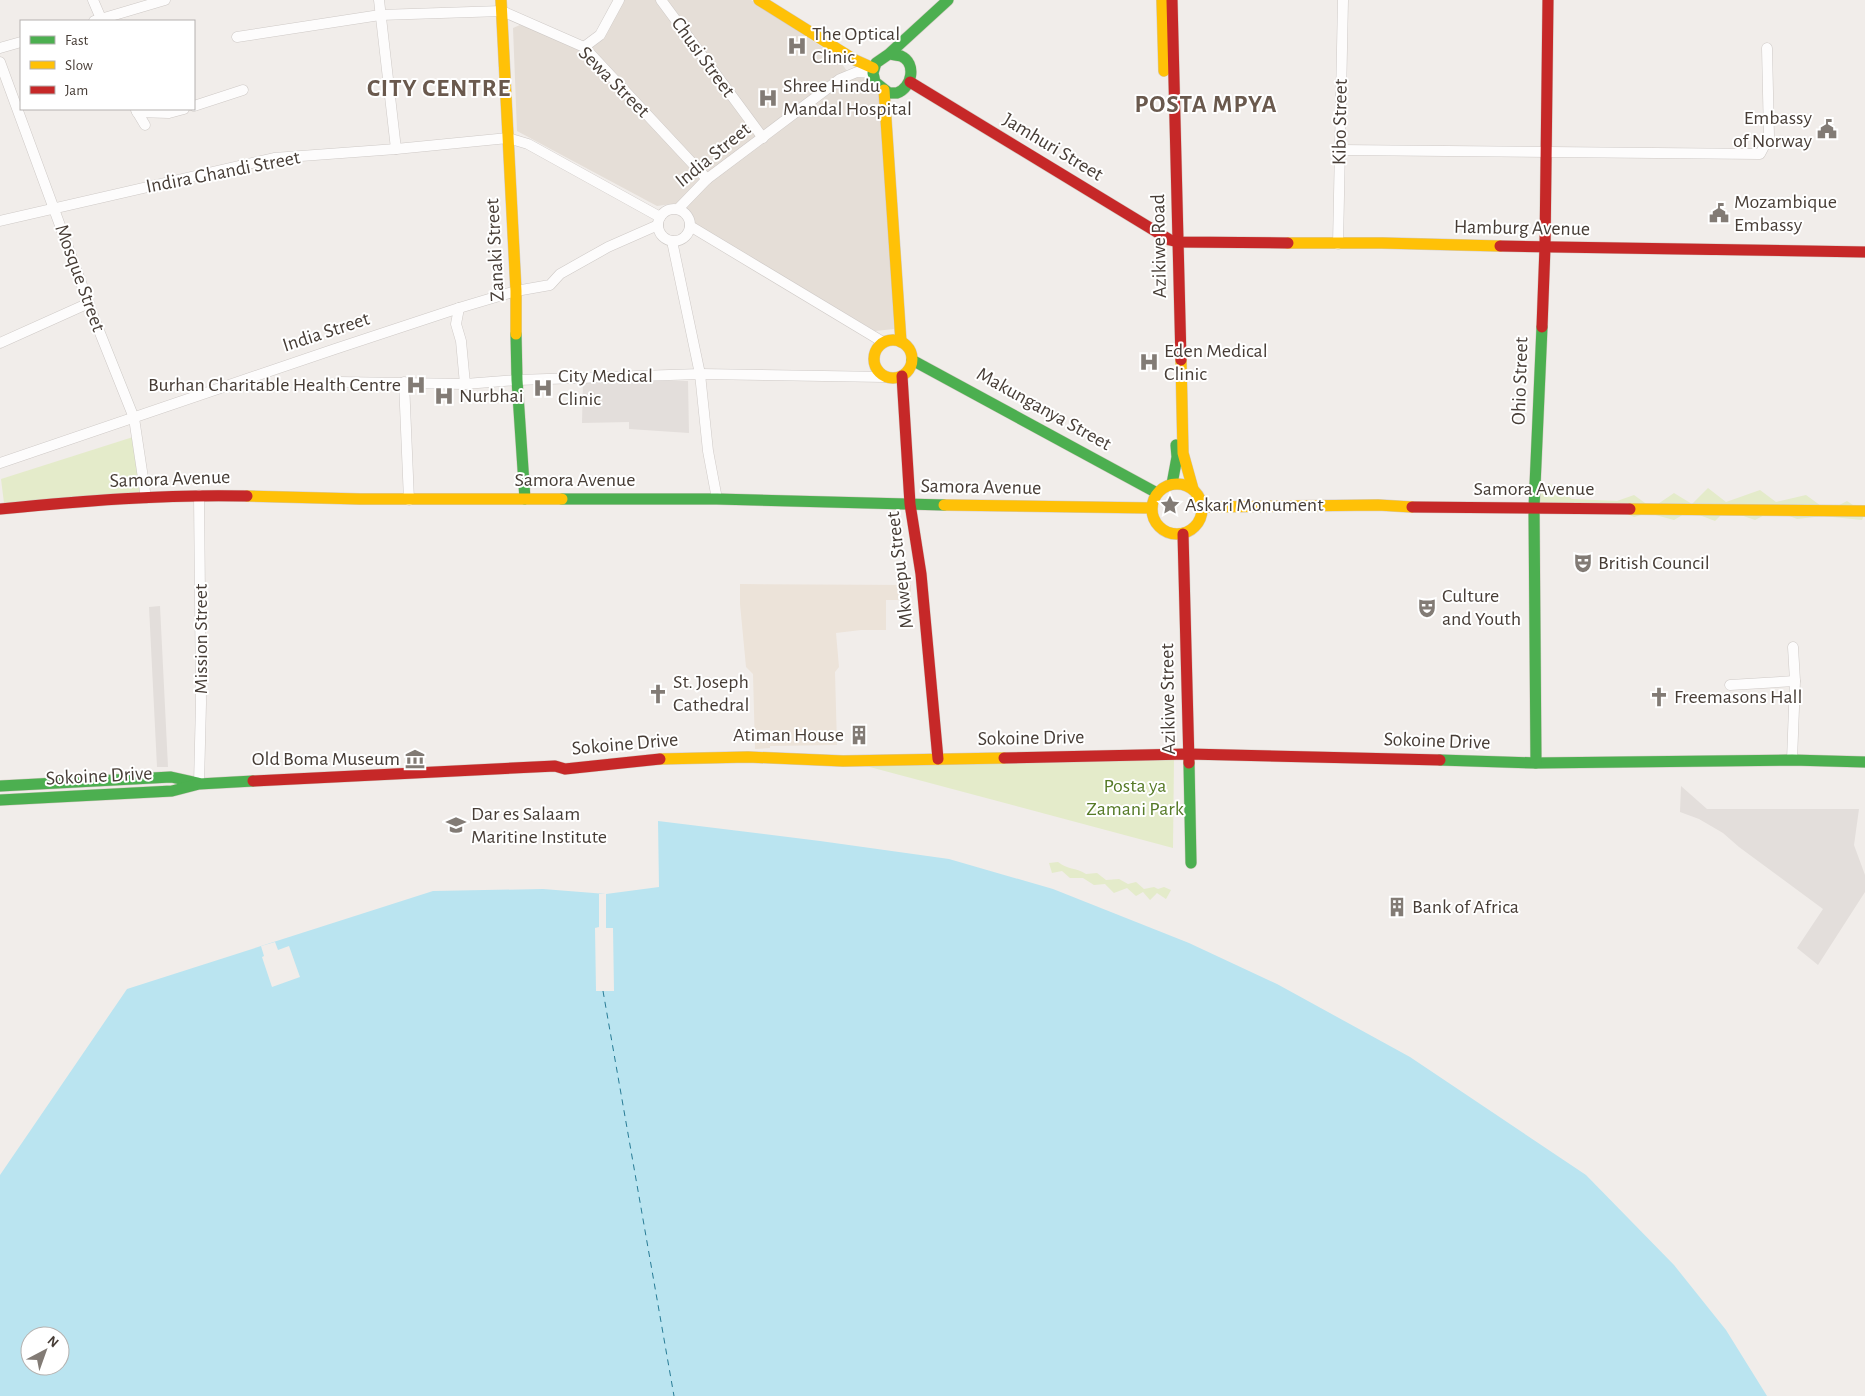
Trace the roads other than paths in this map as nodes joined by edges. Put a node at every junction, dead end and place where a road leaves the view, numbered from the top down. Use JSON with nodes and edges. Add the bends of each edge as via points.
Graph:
{"nodes":[{"id":1,"x":93,"y":0,"type":"edge"},
{"id":2,"x":165,"y":0,"type":"edge"},
{"id":3,"x":379,"y":0,"type":"edge"},
{"id":4,"x":619,"y":0,"type":"edge"},
{"id":5,"x":661,"y":0,"type":"edge"},
{"id":6,"x":759,"y":0,"type":"edge"},
{"id":7,"x":772,"y":0,"type":"edge"},
{"id":8,"x":948,"y":0,"type":"edge"},
{"id":9,"x":1162,"y":0,"type":"edge"},
{"id":10,"x":1172,"y":0,"type":"edge"},
{"id":11,"x":1343,"y":0,"type":"edge"},
{"id":12,"x":1548,"y":0,"type":"edge"},
{"id":13,"x":502,"y":6,"type":"edge"},
{"id":14,"x":380,"y":15,"type":"junction"},
{"id":15,"x":99,"y":20,"type":"edge"},
{"id":16,"x":102,"y":20,"type":"edge"},
{"id":17,"x":910,"y":35,"type":"junction"},
{"id":18,"x":237,"y":37,"type":"dead end"},
{"id":19,"x":20,"y":42,"type":"edge"},
{"id":20,"x":584,"y":47,"type":"junction"},
{"id":21,"x":0,"y":48,"type":"edge"},
{"id":22,"x":1767,"y":48,"type":"dead end"},
{"id":23,"x":885,"y":55,"type":"junction"},
{"id":24,"x":904,"y":57,"type":"junction"},
{"id":25,"x":0,"y":62,"type":"edge"},
{"id":26,"x":873,"y":71,"type":"junction"},
{"id":27,"x":910,"y":82,"type":"junction"},
{"id":28,"x":243,"y":90,"type":"dead end"},
{"id":29,"x":884,"y":90,"type":"junction"},
{"id":30,"x":195,"y":106,"type":"edge"},
{"id":31,"x":180,"y":110,"type":"edge"},
{"id":32,"x":136,"y":111,"type":"edge"},
{"id":33,"x":144,"y":125,"type":"dead end"},
{"id":34,"x":508,"y":138,"type":"junction"},
{"id":35,"x":763,"y":138,"type":"junction"},
{"id":36,"x":396,"y":149,"type":"junction"},
{"id":37,"x":1340,"y":150,"type":"junction"},
{"id":38,"x":1546,"y":152,"type":"junction"},
{"id":39,"x":707,"y":179,"type":"junction"},
{"id":40,"x":54,"y":208,"type":"junction"},
{"id":41,"x":678,"y":209,"type":"junction"},
{"id":42,"x":0,"y":221,"type":"edge"},
{"id":43,"x":659,"y":221,"type":"junction"},
{"id":44,"x":690,"y":226,"type":"junction"},
{"id":45,"x":672,"y":241,"type":"junction"},
{"id":46,"x":1174,"y":241,"type":"junction"},
{"id":47,"x":1338,"y":244,"type":"junction"},
{"id":48,"x":1545,"y":247,"type":"junction"},
{"id":49,"x":1865,"y":252,"type":"edge"},
{"id":50,"x":516,"y":291,"type":"junction"},
{"id":51,"x":89,"y":304,"type":"junction"},
{"id":52,"x":459,"y":308,"type":"junction"},
{"id":53,"x":883,"y":342,"type":"junction"},
{"id":54,"x":901,"y":342,"type":"junction"},
{"id":55,"x":0,"y":343,"type":"edge"},
{"id":56,"x":912,"y":360,"type":"junction"},
{"id":57,"x":700,"y":374,"type":"junction"},
{"id":58,"x":902,"y":376,"type":"junction"},
{"id":59,"x":885,"y":377,"type":"junction"},
{"id":60,"x":517,"y":380,"type":"junction"},
{"id":61,"x":339,"y":382,"type":"dead end"},
{"id":62,"x":404,"y":382,"type":"junction"},
{"id":63,"x":465,"y":384,"type":"junction"},
{"id":64,"x":134,"y":418,"type":"junction"},
{"id":65,"x":0,"y":463,"type":"edge"},
{"id":66,"x":1172,"y":484,"type":"junction"},
{"id":67,"x":1193,"y":489,"type":"junction"},
{"id":68,"x":1157,"y":493,"type":"junction"},
{"id":69,"x":199,"y":495,"type":"junction"},
{"id":70,"x":146,"y":498,"type":"junction"},
{"id":71,"x":525,"y":499,"type":"junction"},
{"id":72,"x":717,"y":499,"type":"junction"},
{"id":73,"x":409,"y":500,"type":"junction"},
{"id":74,"x":910,"y":504,"type":"junction"},
{"id":75,"x":1203,"y":507,"type":"junction"},
{"id":76,"x":0,"y":508,"type":"edge"},
{"id":77,"x":1152,"y":508,"type":"junction"},
{"id":78,"x":1534,"y":508,"type":"junction"},
{"id":79,"x":1865,"y":511,"type":"edge"},
{"id":80,"x":1183,"y":534,"type":"junction"},
{"id":81,"x":1793,"y":647,"type":"dead end"},
{"id":82,"x":1795,"y":681,"type":"junction"},
{"id":83,"x":1730,"y":685,"type":"dead end"},
{"id":84,"x":1188,"y":754,"type":"junction"},
{"id":85,"x":938,"y":759,"type":"junction"},
{"id":86,"x":1792,"y":760,"type":"junction"},
{"id":87,"x":1865,"y":762,"type":"edge"},
{"id":88,"x":1536,"y":763,"type":"junction"},
{"id":89,"x":199,"y":784,"type":"junction"},
{"id":90,"x":0,"y":786,"type":"edge"},
{"id":91,"x":0,"y":800,"type":"edge"},
{"id":92,"x":1191,"y":863,"type":"dead end"}],
"edges":[{"from":1,"to":15,"type":"street"},
{"from":2,"to":16,"type":"street"},
{"from":3,"to":14,"type":"street"},
{"from":4,"to":20,"type":"street","via":[[600,35]]},
{"from":5,"to":35,"type":"street","name":"Chusi Street"},
{"from":6,"to":26,"type":"street"},
{"from":7,"to":23,"type":"street","via":[[857,52]]},
{"from":8,"to":17,"type":"street"},
{"from":9,"to":46,"type":"street","name":"Azikiwe Road"},
{"from":10,"to":46,"type":"street","name":"Azikiwe Road"},
{"from":11,"to":37,"type":"street","name":"Kibo Street"},
{"from":12,"to":38,"type":"street","name":"Ohio Street"},
{"from":13,"to":14,"type":"street"},
{"from":13,"to":20,"type":"street","name":"Sewa Street"},
{"from":13,"to":34,"type":"street","name":"Zanaki Street"},
{"from":14,"to":18,"type":"street"},
{"from":14,"to":36,"type":"street"},
{"from":17,"to":23,"type":"street"},
{"from":17,"to":24,"type":"street"},
{"from":19,"to":21,"type":"street"},
{"from":20,"to":39,"type":"street","name":"Sewa Street"},
{"from":22,"to":38,"type":"street","via":[[1769,137],[1760,154]]},
{"from":23,"to":24,"type":"street"},
{"from":23,"to":26,"type":"street"},
{"from":24,"to":27,"type":"street","via":[[910,64]]},
{"from":25,"to":40,"type":"street","name":"Mosque Street"},
{"from":26,"to":29,"type":"street","via":[[874,82]]},
{"from":26,"to":35,"type":"street","name":"India Street","via":[[840,78]]},
{"from":27,"to":29,"type":"street","via":[[898,92]]},
{"from":27,"to":46,"type":"street","name":"Jamhuri Street"},
{"from":28,"to":30,"type":"street"},
{"from":29,"to":54,"type":"street"},
{"from":31,"to":32,"type":"street","via":[[169,113]]},
{"from":32,"to":33,"type":"street"},
{"from":34,"to":36,"type":"street","name":"Indira Ghandi Street"},
{"from":34,"to":43,"type":"street","via":[[528,144]]},
{"from":34,"to":50,"type":"street","name":"Zanaki Street"},
{"from":35,"to":39,"type":"street","name":"India Street"},
{"from":36,"to":40,"type":"street","name":"Indira Ghandi Street","via":[[268,159]]},
{"from":37,"to":38,"type":"street"},
{"from":37,"to":47,"type":"street","name":"Kibo Street"},
{"from":38,"to":48,"type":"street","name":"Ohio Street"},
{"from":39,"to":41,"type":"street","name":"India Street"},
{"from":40,"to":42,"type":"street","name":"Indira Ghandi Street"},
{"from":40,"to":51,"type":"street","name":"Mosque Street"},
{"from":41,"to":43,"type":"street","via":[[666,211]]},
{"from":41,"to":44,"type":"street","via":[[687,215]]},
{"from":43,"to":45,"type":"street","via":[[660,234]]},
{"from":43,"to":50,"type":"street","name":"India Street","via":[[560,274],[550,285]]},
{"from":44,"to":45,"type":"street","via":[[680,240]]},
{"from":44,"to":53,"type":"street"},
{"from":45,"to":57,"type":"street"},
{"from":46,"to":47,"type":"street","name":"Hamburg Avenue"},
{"from":46,"to":66,"type":"street","name":"Azikiwe Road","via":[[1177,458]]},
{"from":46,"to":67,"type":"street","name":"Azikiwe Road","via":[[1183,452]]},
{"from":47,"to":48,"type":"street","name":"Hamburg Avenue"},
{"from":48,"to":49,"type":"street","name":"Hamburg Avenue"},
{"from":48,"to":78,"type":"street","name":"Ohio Street"},
{"from":50,"to":52,"type":"street","name":"India Street"},
{"from":50,"to":60,"type":"street","name":"Zanaki Street"},
{"from":51,"to":55,"type":"street"},
{"from":51,"to":64,"type":"street","name":"Mosque Street"},
{"from":52,"to":63,"type":"street","via":[[456,324]]},
{"from":52,"to":64,"type":"street","name":"India Street"},
{"from":53,"to":54,"type":"street"},
{"from":53,"to":59,"type":"street","via":[[875,350],[874,362]]},
{"from":54,"to":56,"type":"street","via":[[909,349]]},
{"from":56,"to":58,"type":"street","via":[[909,370]]},
{"from":56,"to":68,"type":"street","name":"Makunganya Street"},
{"from":57,"to":59,"type":"street"},
{"from":57,"to":60,"type":"street"},
{"from":57,"to":72,"type":"street"},
{"from":58,"to":59,"type":"street"},
{"from":58,"to":74,"type":"street","name":"Mkwepu Street"},
{"from":60,"to":63,"type":"street"},
{"from":60,"to":71,"type":"street","name":"Zanaki Street"},
{"from":61,"to":62,"type":"street"},
{"from":62,"to":63,"type":"street"},
{"from":62,"to":73,"type":"street"},
{"from":64,"to":65,"type":"street","name":"India Street"},
{"from":64,"to":70,"type":"street","name":"Mosque Street"},
{"from":66,"to":67,"type":"street","via":[[1187,485]]},
{"from":66,"to":68,"type":"street"},
{"from":67,"to":75,"type":"street"},
{"from":68,"to":77,"type":"street"},
{"from":69,"to":70,"type":"street","name":"Samora Avenue"},
{"from":69,"to":73,"type":"street","name":"Samora Avenue"},
{"from":69,"to":89,"type":"street","name":"Mission Street"},
{"from":70,"to":76,"type":"street","name":"Samora Avenue"},
{"from":71,"to":72,"type":"street","name":"Samora Avenue"},
{"from":71,"to":73,"type":"street","name":"Samora Avenue"},
{"from":72,"to":74,"type":"street","name":"Samora Avenue"},
{"from":74,"to":77,"type":"street","name":"Samora Avenue"},
{"from":74,"to":85,"type":"street","name":"Mkwepu Street","via":[[921,574]]},
{"from":75,"to":78,"type":"street","name":"Samora Avenue","via":[[1378,505]]},
{"from":75,"to":80,"type":"street","via":[[1199,522]]},
{"from":77,"to":80,"type":"street","via":[[1152,516],[1163,530]]},
{"from":78,"to":79,"type":"street","name":"Samora Avenue"},
{"from":78,"to":88,"type":"street","name":"Ohio Street"},
{"from":80,"to":84,"type":"street","name":"Azikiwe Street"},
{"from":81,"to":82,"type":"street"},
{"from":82,"to":83,"type":"street"},
{"from":82,"to":86,"type":"street"},
{"from":84,"to":85,"type":"street","name":"Sokoine Drive"},
{"from":84,"to":88,"type":"street","name":"Sokoine Drive"},
{"from":84,"to":92,"type":"street","name":"Azikiwe Street"},
{"from":85,"to":89,"type":"street","name":"Sokoine Drive","via":[[652,759],[565,769],[555,766]]},
{"from":86,"to":87,"type":"street","name":"Sokoine Drive"},
{"from":86,"to":88,"type":"street","name":"Sokoine Drive"},
{"from":89,"to":90,"type":"street","name":"Sokoine Drive","via":[[171,777]]},
{"from":89,"to":91,"type":"street","name":"Sokoine Drive","via":[[172,792]]}]}
